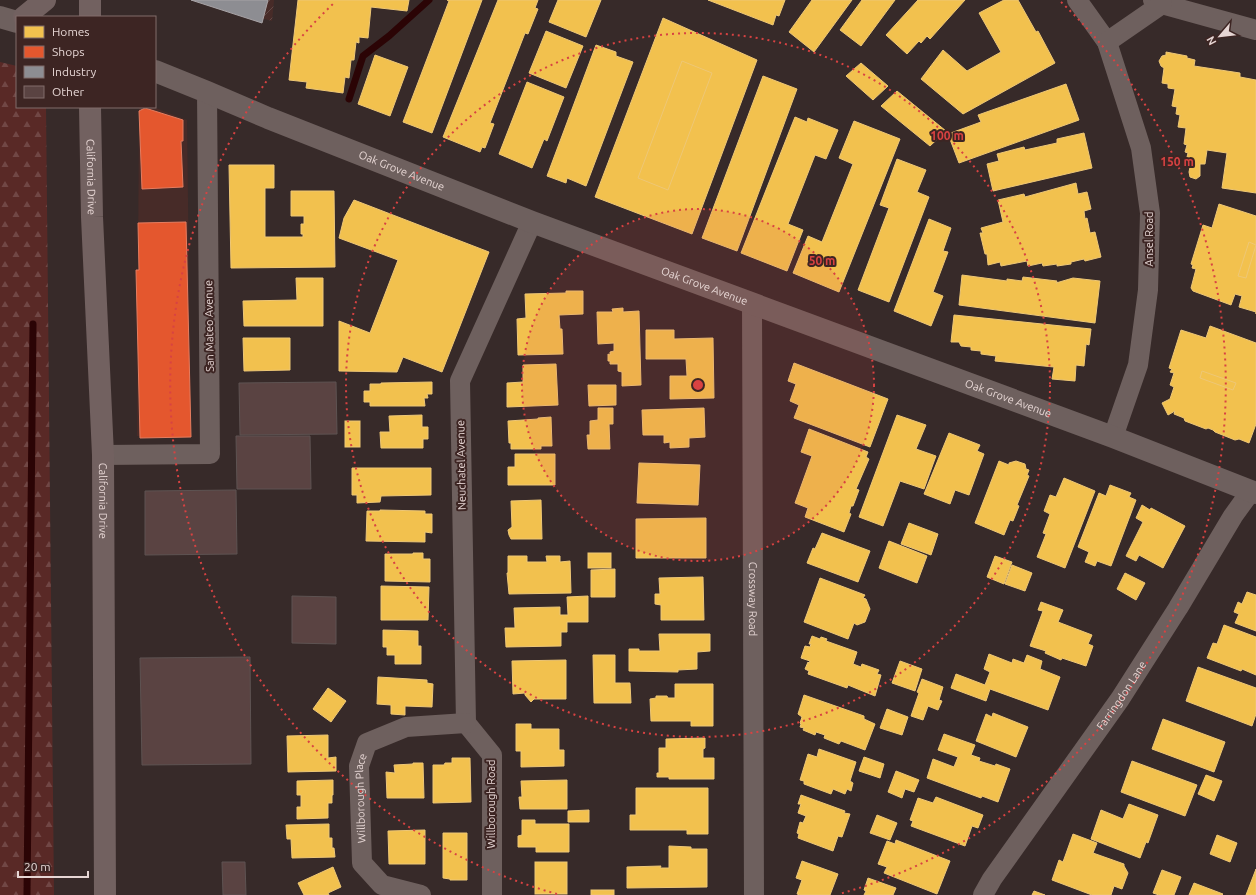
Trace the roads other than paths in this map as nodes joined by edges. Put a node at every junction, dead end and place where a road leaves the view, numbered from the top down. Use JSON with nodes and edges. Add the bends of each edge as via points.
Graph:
{"nodes":[{"id":1,"x":45,"y":0,"type":"edge"},
{"id":2,"x":90,"y":0,"type":"edge"},
{"id":3,"x":1077,"y":0,"type":"edge"},
{"id":4,"x":1158,"y":2,"type":"edge"},
{"id":5,"x":25,"y":16,"type":"edge"},
{"id":6,"x":90,"y":16,"type":"edge"},
{"id":7,"x":0,"y":17,"type":"edge"},
{"id":8,"x":16,"y":22,"type":"edge"},
{"id":9,"x":1256,"y":30,"type":"edge"},
{"id":10,"x":1107,"y":42,"type":"junction"},
{"id":11,"x":156,"y":71,"type":"edge"},
{"id":12,"x":207,"y":92,"type":"junction"},
{"id":13,"x":90,"y":108,"type":"edge"},
{"id":14,"x":532,"y":222,"type":"junction"},
{"id":15,"x":752,"y":304,"type":"junction"},
{"id":16,"x":1113,"y":437,"type":"junction"},
{"id":17,"x":103,"y":455,"type":"junction"},
{"id":18,"x":1253,"y":492,"type":"edge"},
{"id":19,"x":466,"y":723,"type":"junction"},
{"id":20,"x":105,"y":895,"type":"edge"},
{"id":21,"x":421,"y":895,"type":"edge"},
{"id":22,"x":492,"y":895,"type":"edge"},
{"id":23,"x":754,"y":895,"type":"edge"},
{"id":24,"x":984,"y":895,"type":"edge"}],
"edges":[{"from":1,"to":5,"type":"main road"},
{"from":2,"to":6,"type":"main road"},
{"from":3,"to":10,"type":"street","name":"Ansel Road"},
{"from":4,"to":9,"type":"street"},
{"from":4,"to":10,"type":"street"},
{"from":7,"to":8,"type":"street"},
{"from":10,"to":16,"type":"street","name":"Ansel Road","via":[[1141,148],[1150,213],[1148,290],[1138,365]]},
{"from":11,"to":12,"type":"street","name":"Oak Grove Avenue"},
{"from":12,"to":14,"type":"street","name":"Oak Grove Avenue"},
{"from":12,"to":17,"type":"street","name":"San Mateo Avenue","via":[[210,454]]},
{"from":13,"to":17,"type":"main road","name":"California Drive","via":[[92,217]]},
{"from":14,"to":15,"type":"street","name":"Oak Grove Avenue"},
{"from":14,"to":19,"type":"street","name":"Neuchatel Avenue","via":[[460,381]]},
{"from":15,"to":16,"type":"street","name":"Oak Grove Avenue"},
{"from":15,"to":23,"type":"street","name":"Crossway Road"},
{"from":16,"to":18,"type":"street","name":"Oak Grove Avenue"},
{"from":17,"to":20,"type":"main road","name":"California Drive"},
{"from":18,"to":24,"type":"street","name":"Farringdon Lane","via":[[1233,516],[1120,699],[992,879]]},
{"from":19,"to":21,"type":"street","name":"Willborough Place","via":[[406,726],[368,743],[358,766],[362,863],[382,885]]},
{"from":19,"to":22,"type":"street","name":"Willborough Road","via":[[492,756]]}]}
